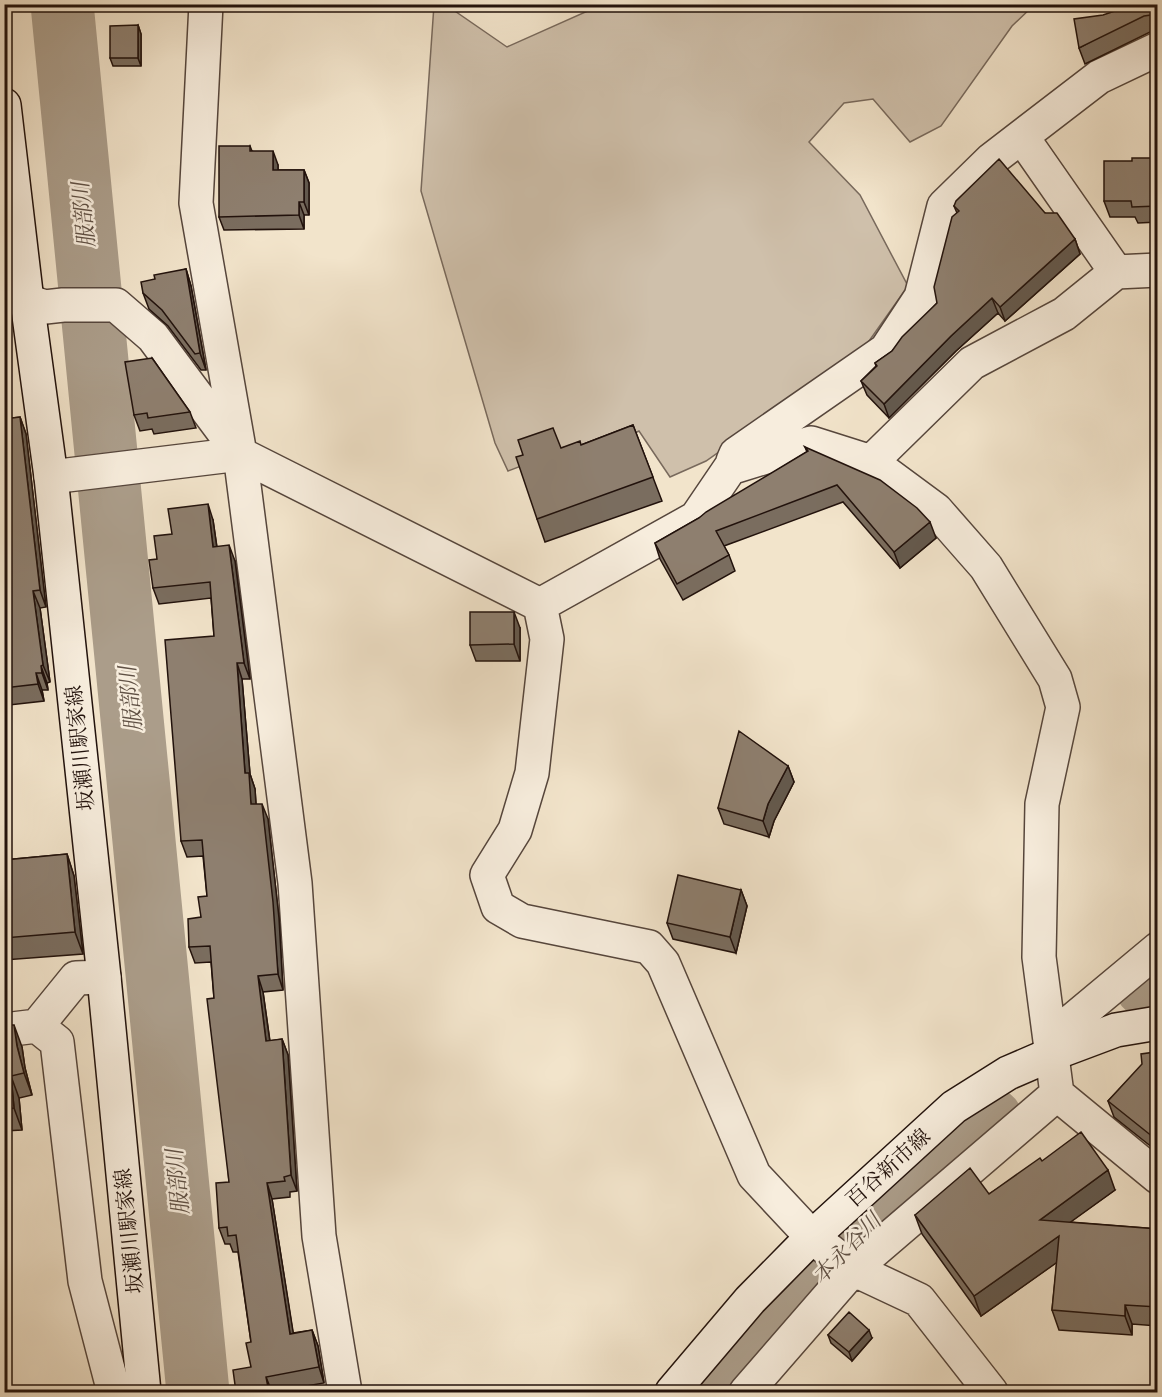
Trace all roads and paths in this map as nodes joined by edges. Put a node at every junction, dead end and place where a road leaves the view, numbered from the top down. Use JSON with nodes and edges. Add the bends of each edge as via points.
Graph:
{"nodes":[{"id":1,"x":206,"y":4,"type":"edge"},
{"id":2,"x":1158,"y":49,"type":"edge"},
{"id":3,"x":4,"y":105,"type":"edge"},
{"id":4,"x":1022,"y":137,"type":"junction"},
{"id":5,"x":1158,"y":270,"type":"edge"},
{"id":6,"x":1116,"y":272,"type":"junction"},
{"id":7,"x":16,"y":294,"type":"edge"},
{"id":8,"x":240,"y":454,"type":"junction"},
{"id":9,"x":871,"y":462,"type":"junction"},
{"id":10,"x":730,"y":468,"type":"junction"},
{"id":11,"x":63,"y":476,"type":"junction"},
{"id":12,"x":540,"y":605,"type":"junction"},
{"id":13,"x":1158,"y":949,"type":"edge"},
{"id":14,"x":104,"y":977,"type":"junction"},
{"id":15,"x":1158,"y":1023,"type":"edge"},
{"id":16,"x":37,"y":1026,"type":"junction"},
{"id":17,"x":4,"y":1030,"type":"edge"},
{"id":18,"x":1051,"y":1047,"type":"junction"},
{"id":19,"x":1057,"y":1094,"type":"junction"},
{"id":20,"x":1158,"y":1177,"type":"edge"},
{"id":21,"x":812,"y":1237,"type":"junction"},
{"id":22,"x":853,"y":1269,"type":"junction"},
{"id":23,"x":114,"y":1392,"type":"edge"},
{"id":24,"x":144,"y":1392,"type":"edge"},
{"id":25,"x":345,"y":1392,"type":"edge"},
{"id":26,"x":672,"y":1392,"type":"edge"},
{"id":27,"x":746,"y":1392,"type":"edge"},
{"id":28,"x":991,"y":1392,"type":"edge"}],
"edges":[{"from":1,"to":8,"type":"street","via":[[196,203]]},
{"from":2,"to":4,"type":"street","via":[[1099,77]]},
{"from":3,"to":7,"type":"street","name":"坂瀬川駅家線"},
{"from":4,"to":6,"type":"street"},
{"from":4,"to":10,"type":"street","via":[[944,206],[921,297],[886,350],[736,454]]},
{"from":5,"to":6,"type":"street"},
{"from":6,"to":9,"type":"street","via":[[1064,315],[972,363]]},
{"from":7,"to":8,"type":"street","via":[[45,307],[116,305],[153,337]]},
{"from":7,"to":11,"type":"street","name":"坂瀬川駅家線"},
{"from":8,"to":11,"type":"street"},
{"from":8,"to":12,"type":"street"},
{"from":8,"to":25,"type":"street","via":[[295,883],[319,1236]]},
{"from":9,"to":10,"type":"street","via":[[812,443]]},
{"from":9,"to":18,"type":"street","via":[[936,510],[986,567],[1055,679],[1063,707],[1042,804],[1039,957]]},
{"from":10,"to":12,"type":"street","via":[[696,518]]},
{"from":11,"to":14,"type":"street","name":"坂瀬川駅家線"},
{"from":12,"to":21,"type":"street","via":[[547,639],[532,773],[515,830],[487,875],[498,907],[522,921],[649,947],[663,963],[754,1175]]},
{"from":13,"to":18,"type":"street"},
{"from":14,"to":16,"type":"street","via":[[76,978]]},
{"from":14,"to":24,"type":"street","name":"坂瀬川駅家線"},
{"from":15,"to":18,"type":"street","name":"百谷新市線"},
{"from":16,"to":17,"type":"street"},
{"from":16,"to":23,"type":"street","via":[[57,1042],[85,1281]]},
{"from":18,"to":19,"type":"street"},
{"from":18,"to":21,"type":"street","name":"百谷新市線","via":[[954,1107]]},
{"from":19,"to":20,"type":"street"},
{"from":19,"to":22,"type":"street"},
{"from":21,"to":22,"type":"street"},
{"from":21,"to":26,"type":"street","name":"百谷新市線","via":[[750,1300]]},
{"from":22,"to":27,"type":"street"},
{"from":22,"to":28,"type":"street","via":[[919,1300]]}]}
